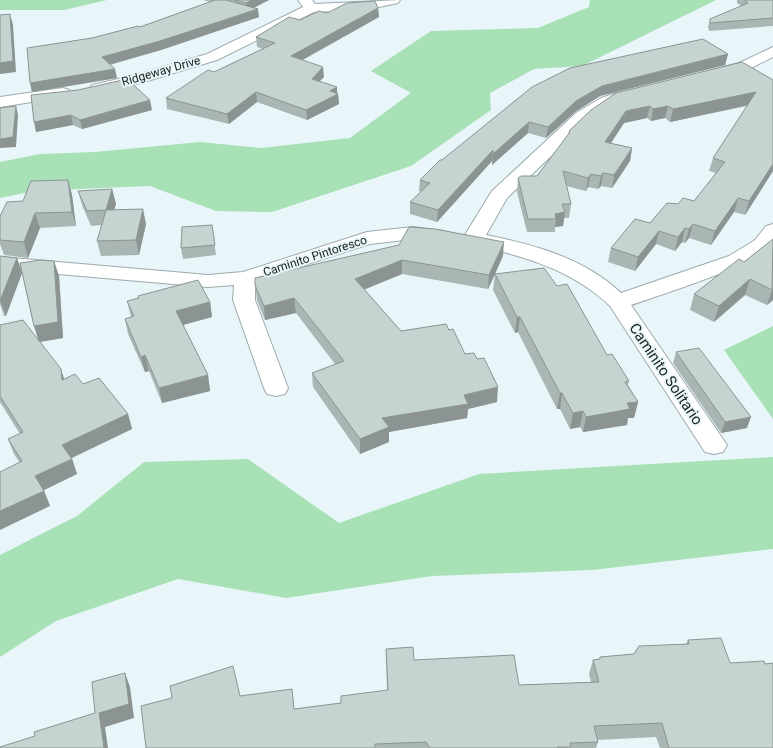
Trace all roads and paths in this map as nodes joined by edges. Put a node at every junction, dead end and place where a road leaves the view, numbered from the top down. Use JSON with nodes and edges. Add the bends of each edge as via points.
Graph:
{"nodes":[{"id":1,"x":393,"y":0,"type":"edge"},
{"id":2,"x":308,"y":4,"type":"edge"},
{"id":3,"x":773,"y":51,"type":"edge"},
{"id":4,"x":698,"y":78,"type":"edge"},
{"id":5,"x":634,"y":94,"type":"edge"},
{"id":6,"x":0,"y":102,"type":"edge"},
{"id":7,"x":773,"y":230,"type":"edge"},
{"id":8,"x":474,"y":238,"type":"junction"},
{"id":9,"x":0,"y":263,"type":"edge"},
{"id":10,"x":245,"y":278,"type":"junction"},
{"id":11,"x":618,"y":302,"type":"junction"},
{"id":12,"x":276,"y":388,"type":"dead end"},
{"id":13,"x":714,"y":445,"type":"dead end"}],
"edges":[{"from":1,"to":2,"type":"street","name":"Ridgeway Drive","via":[[365,6]]},
{"from":2,"to":6,"type":"street","name":"Ridgeway Drive","via":[[212,57],[97,88]]},
{"from":3,"to":4,"type":"street","via":[[744,66]]},
{"from":5,"to":8,"type":"street","via":[[607,101],[582,116],[499,195]]},
{"from":7,"to":11,"type":"street","via":[[762,244],[736,260]]},
{"from":8,"to":10,"type":"street","name":"Caminito Pintoresco","via":[[413,233],[367,238]]},
{"from":8,"to":11,"type":"street","name":"Caminito Pintoresco","via":[[563,262],[606,289]]},
{"from":9,"to":10,"type":"street","name":"Caminito Pintoresco","via":[[208,281]]},
{"from":10,"to":12,"type":"street","via":[[244,300]]},
{"from":11,"to":13,"type":"street","name":"Caminito Solitario"}]}
